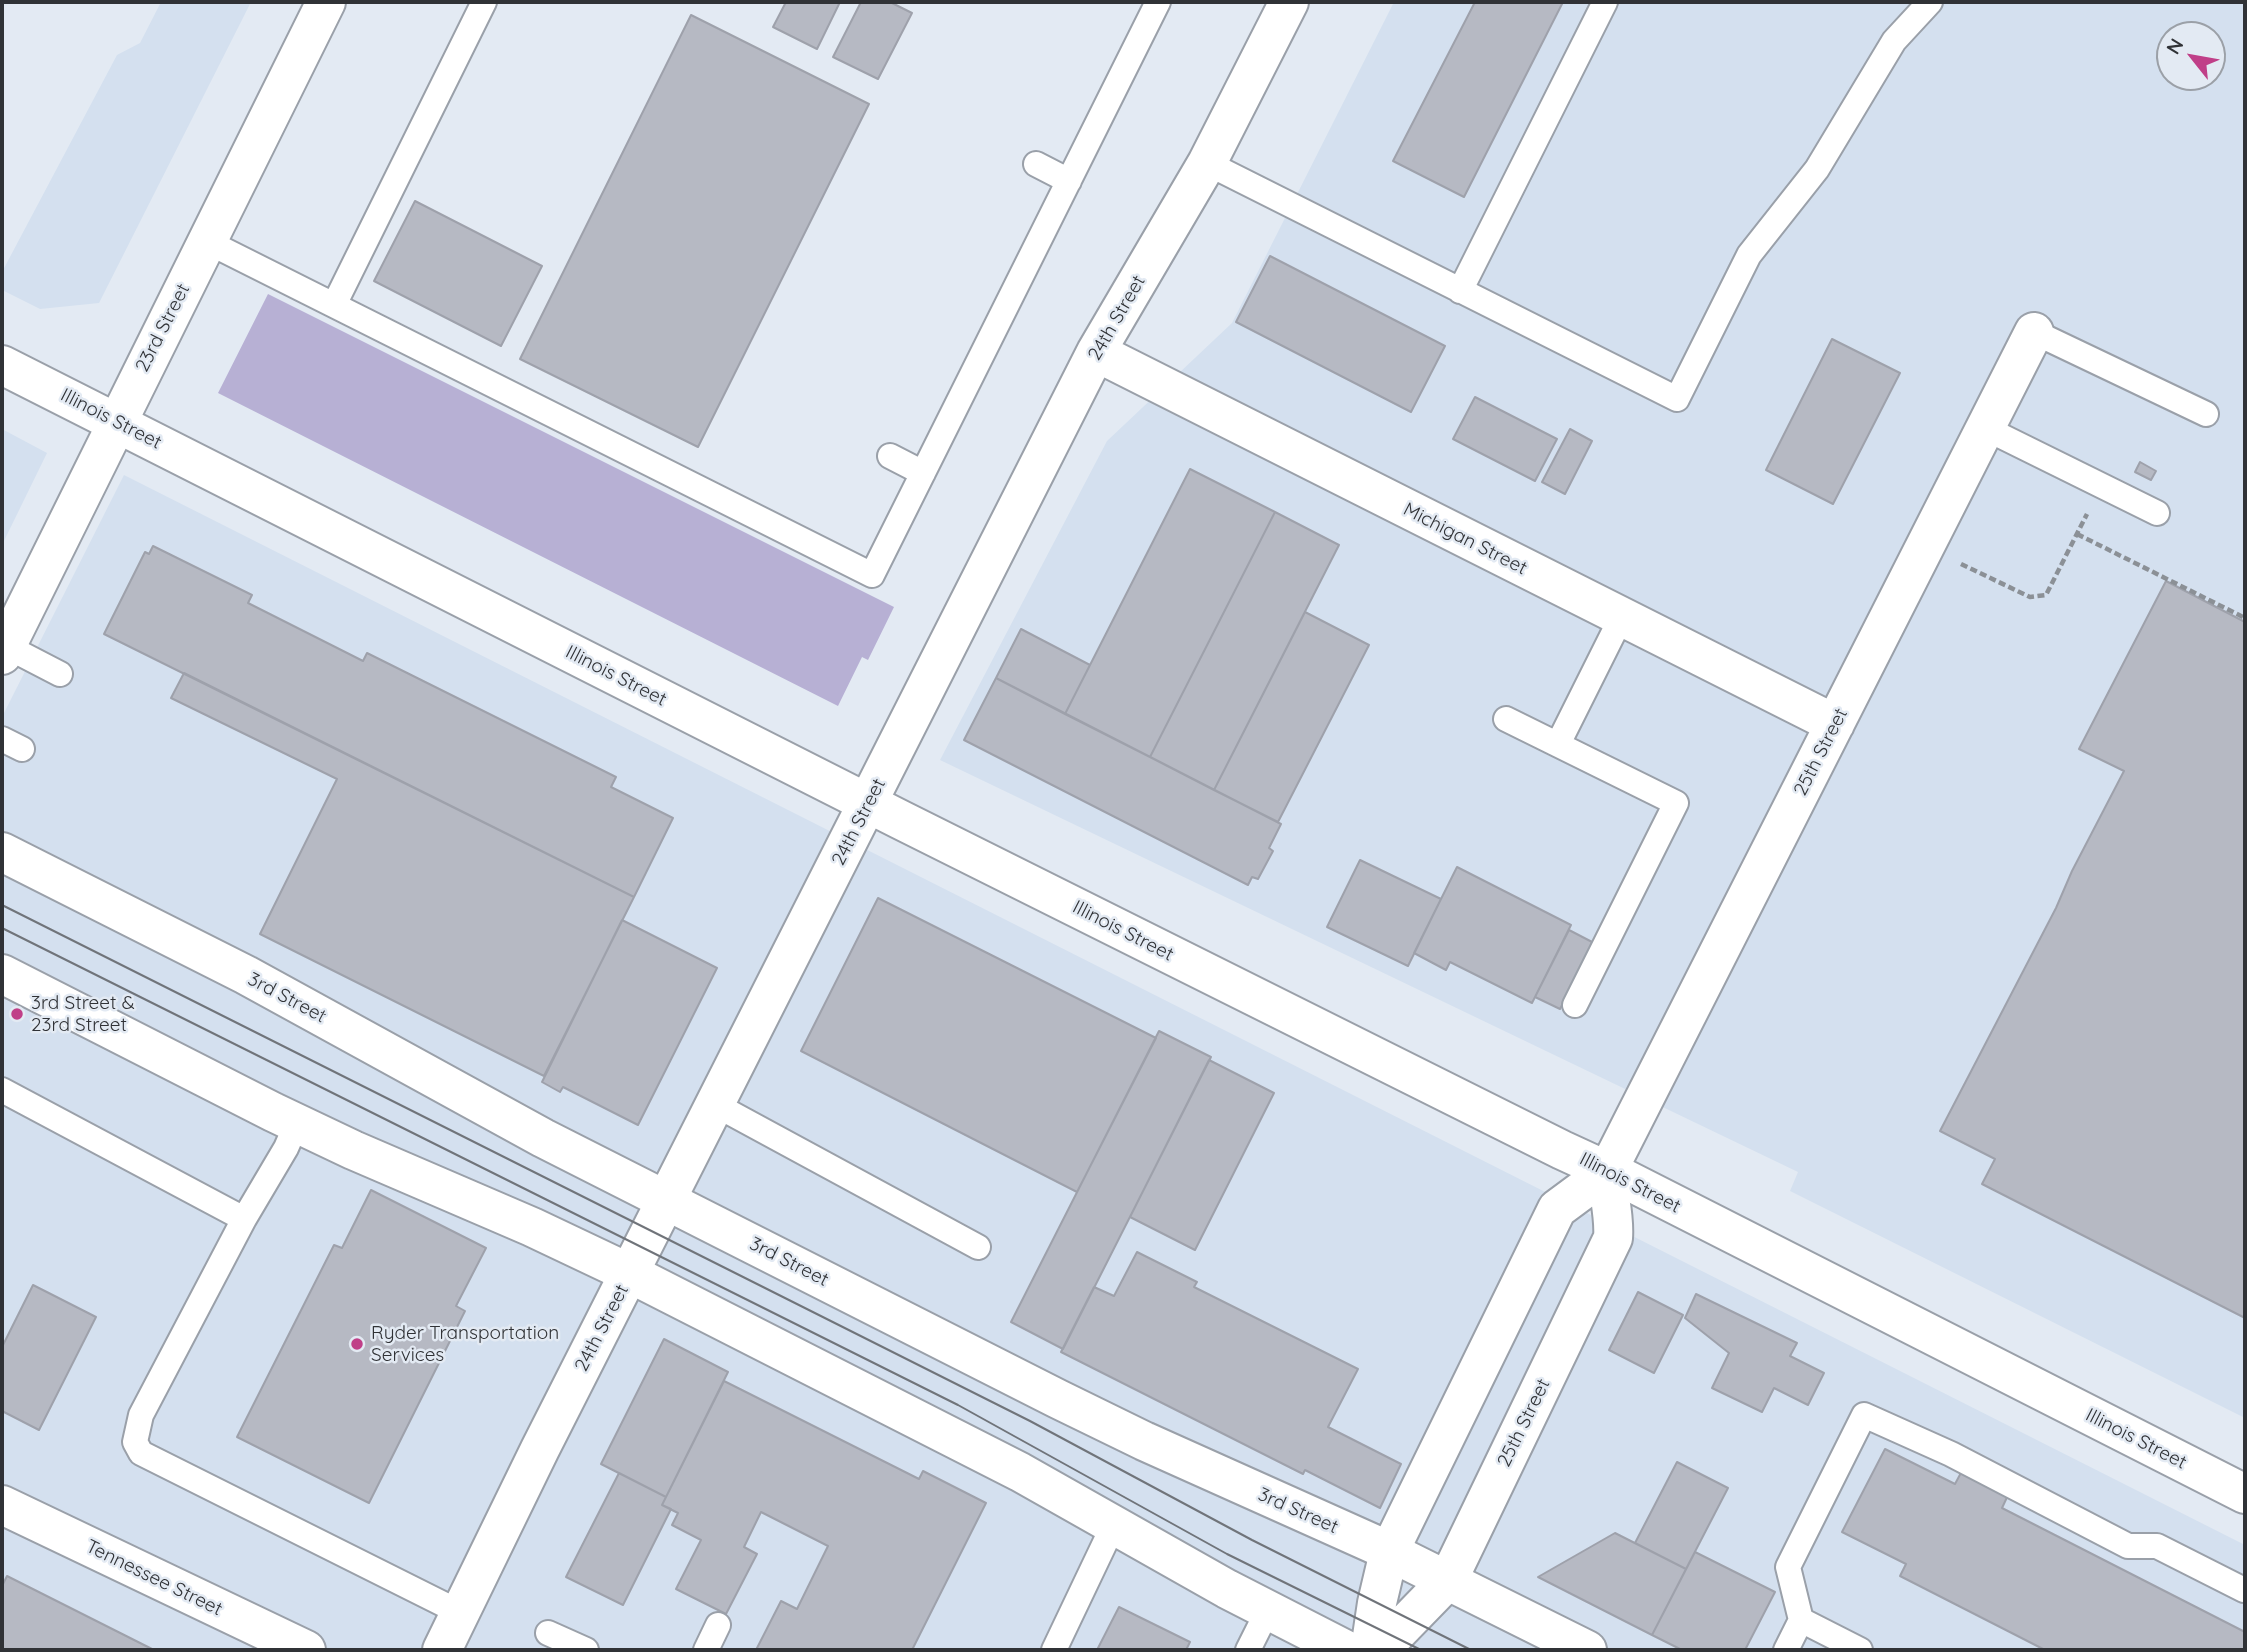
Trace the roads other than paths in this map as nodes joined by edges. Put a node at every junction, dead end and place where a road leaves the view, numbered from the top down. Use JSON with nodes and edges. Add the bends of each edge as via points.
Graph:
{"nodes":[{"id":1,"x":326,"y":2,"type":"edge"},
{"id":2,"x":484,"y":2,"type":"edge"},
{"id":3,"x":1158,"y":2,"type":"edge"},
{"id":4,"x":1289,"y":2,"type":"edge"},
{"id":5,"x":1605,"y":2,"type":"edge"},
{"id":6,"x":1930,"y":2,"type":"edge"},
{"id":7,"x":1207,"y":163,"type":"junction"},
{"id":8,"x":1036,"y":164,"type":"dead end"},
{"id":9,"x":1069,"y":181,"type":"junction"},
{"id":10,"x":206,"y":241,"type":"junction"},
{"id":11,"x":1460,"y":291,"type":"junction"},
{"id":12,"x":334,"y":305,"type":"junction"},
{"id":13,"x":2034,"y":332,"type":"joint"},
{"id":14,"x":1096,"y":352,"type":"junction"},
{"id":15,"x":2,"y":365,"type":"edge"},
{"id":16,"x":2206,"y":414,"type":"dead end"},
{"id":17,"x":116,"y":422,"type":"junction"},
{"id":18,"x":1985,"y":428,"type":"junction"},
{"id":19,"x":890,"y":456,"type":"dead end"},
{"id":20,"x":923,"y":473,"type":"junction"},
{"id":21,"x":2157,"y":513,"type":"dead end"},
{"id":22,"x":1621,"y":618,"type":"junction"},
{"id":23,"x":4,"y":650,"type":"edge"},
{"id":24,"x":60,"y":674,"type":"dead end"},
{"id":25,"x":1506,"y":719,"type":"dead end"},
{"id":26,"x":1835,"y":724,"type":"junction"},
{"id":27,"x":1558,"y":744,"type":"junction"},
{"id":28,"x":868,"y":803,"type":"junction"},
{"id":29,"x":2,"y":852,"type":"edge"},
{"id":30,"x":2,"y":974,"type":"edge"},
{"id":31,"x":1575,"y":1005,"type":"dead end"},
{"id":32,"x":2,"y":1090,"type":"edge"},
{"id":33,"x":716,"y":1105,"type":"junction"},
{"id":34,"x":297,"y":1123,"type":"junction"},
{"id":35,"x":1607,"y":1172,"type":"junction"},
{"id":36,"x":667,"y":1201,"type":"junction"},
{"id":37,"x":244,"y":1219,"type":"junction"},
{"id":38,"x":978,"y":1247,"type":"dead end"},
{"id":39,"x":629,"y":1273,"type":"junction"},
{"id":40,"x":2245,"y":1494,"type":"edge"},
{"id":41,"x":2,"y":1505,"type":"edge"},
{"id":42,"x":1115,"y":1524,"type":"junction"},
{"id":43,"x":1389,"y":1552,"type":"junction"},
{"id":44,"x":1448,"y":1580,"type":"junction"},
{"id":45,"x":2244,"y":1590,"type":"edge"},
{"id":46,"x":1268,"y":1610,"type":"junction"},
{"id":47,"x":460,"y":1614,"type":"junction"},
{"id":48,"x":1801,"y":1620,"type":"junction"},
{"id":49,"x":718,"y":1625,"type":"dead end"},
{"id":50,"x":548,"y":1633,"type":"dead end"},
{"id":51,"x":306,"y":1650,"type":"edge"},
{"id":52,"x":442,"y":1650,"type":"edge"},
{"id":53,"x":586,"y":1650,"type":"edge"},
{"id":54,"x":706,"y":1650,"type":"edge"},
{"id":55,"x":1054,"y":1650,"type":"edge"},
{"id":56,"x":1248,"y":1650,"type":"edge"},
{"id":57,"x":1346,"y":1650,"type":"edge"},
{"id":58,"x":1370,"y":1650,"type":"edge"},
{"id":59,"x":1380,"y":1650,"type":"edge"},
{"id":60,"x":1587,"y":1650,"type":"edge"},
{"id":61,"x":1786,"y":1650,"type":"edge"},
{"id":62,"x":1860,"y":1650,"type":"edge"}],
"edges":[{"from":1,"to":10,"type":"street","name":"23rd Street"},
{"from":2,"to":12,"type":"lane"},
{"from":3,"to":9,"type":"lane"},
{"from":4,"to":7,"type":"street","name":"24th Street"},
{"from":5,"to":11,"type":"lane"},
{"from":6,"to":11,"type":"lane","via":[[1894,41],[1817,169],[1749,255],[1677,399]]},
{"from":7,"to":11,"type":"lane"},
{"from":7,"to":14,"type":"street","name":"24th Street"},
{"from":8,"to":9,"type":"lane"},
{"from":9,"to":20,"type":"lane"},
{"from":10,"to":12,"type":"lane"},
{"from":10,"to":17,"type":"street","name":"23rd Street"},
{"from":12,"to":20,"type":"lane","via":[[872,575]]},
{"from":13,"to":16,"type":"lane"},
{"from":13,"to":18,"type":"street","name":"25th Street"},
{"from":14,"to":22,"type":"street","name":"Michigan Street"},
{"from":14,"to":28,"type":"street","name":"24th Street"},
{"from":15,"to":17,"type":"street","name":"Illinois Street"},
{"from":17,"to":23,"type":"street","name":"23rd Street"},
{"from":17,"to":28,"type":"street","name":"Illinois Street"},
{"from":18,"to":21,"type":"lane"},
{"from":18,"to":26,"type":"street","name":"25th Street"},
{"from":19,"to":20,"type":"lane"},
{"from":22,"to":26,"type":"street","name":"Michigan Street"},
{"from":22,"to":27,"type":"lane"},
{"from":23,"to":24,"type":"lane"},
{"from":25,"to":27,"type":"lane"},
{"from":26,"to":35,"type":"street","name":"25th Street"},
{"from":27,"to":31,"type":"lane","via":[[1676,803]]},
{"from":28,"to":33,"type":"street","name":"24th Street"},
{"from":28,"to":35,"type":"street","name":"Illinois Street"},
{"from":29,"to":36,"type":"street","name":"3rd Street","via":[[246,975]]},
{"from":30,"to":34,"type":"street"},
{"from":32,"to":37,"type":"lane"},
{"from":33,"to":36,"type":"street","name":"24th Street"},
{"from":33,"to":38,"type":"lane"},
{"from":34,"to":37,"type":"lane"},
{"from":34,"to":39,"type":"street"},
{"from":35,"to":40,"type":"street","name":"Illinois Street"},
{"from":35,"to":43,"type":"street","name":"25th Street","via":[[1557,1209]]},
{"from":35,"to":44,"type":"street","name":"25th Street","via":[[1614,1238]]},
{"from":36,"to":39,"type":"street","name":"24th Street"},
{"from":36,"to":43,"type":"street","name":"3rd Street","via":[[1144,1441]]},
{"from":37,"to":47,"type":"lane","via":[[141,1415],[135,1442],[141,1454]]},
{"from":39,"to":42,"type":"street"},
{"from":39,"to":47,"type":"street","name":"24th Street"},
{"from":41,"to":51,"type":"street","name":"Tennessee Street"},
{"from":42,"to":46,"type":"street"},
{"from":42,"to":55,"type":"lane"},
{"from":43,"to":44,"type":"street","name":"3rd Street"},
{"from":43,"to":58,"type":"street","name":"25th Street"},
{"from":44,"to":59,"type":"street","name":"25th Street"},
{"from":44,"to":60,"type":"street","name":"3rd Street"},
{"from":45,"to":48,"type":"lane","via":[[2157,1546],[2128,1546],[1951,1454],[1864,1415],[1788,1567]]},
{"from":46,"to":56,"type":"lane"},
{"from":46,"to":57,"type":"street"},
{"from":47,"to":52,"type":"street","name":"24th Street"},
{"from":48,"to":61,"type":"lane"},
{"from":48,"to":62,"type":"lane"},
{"from":49,"to":54,"type":"lane"},
{"from":50,"to":53,"type":"lane"}]}
